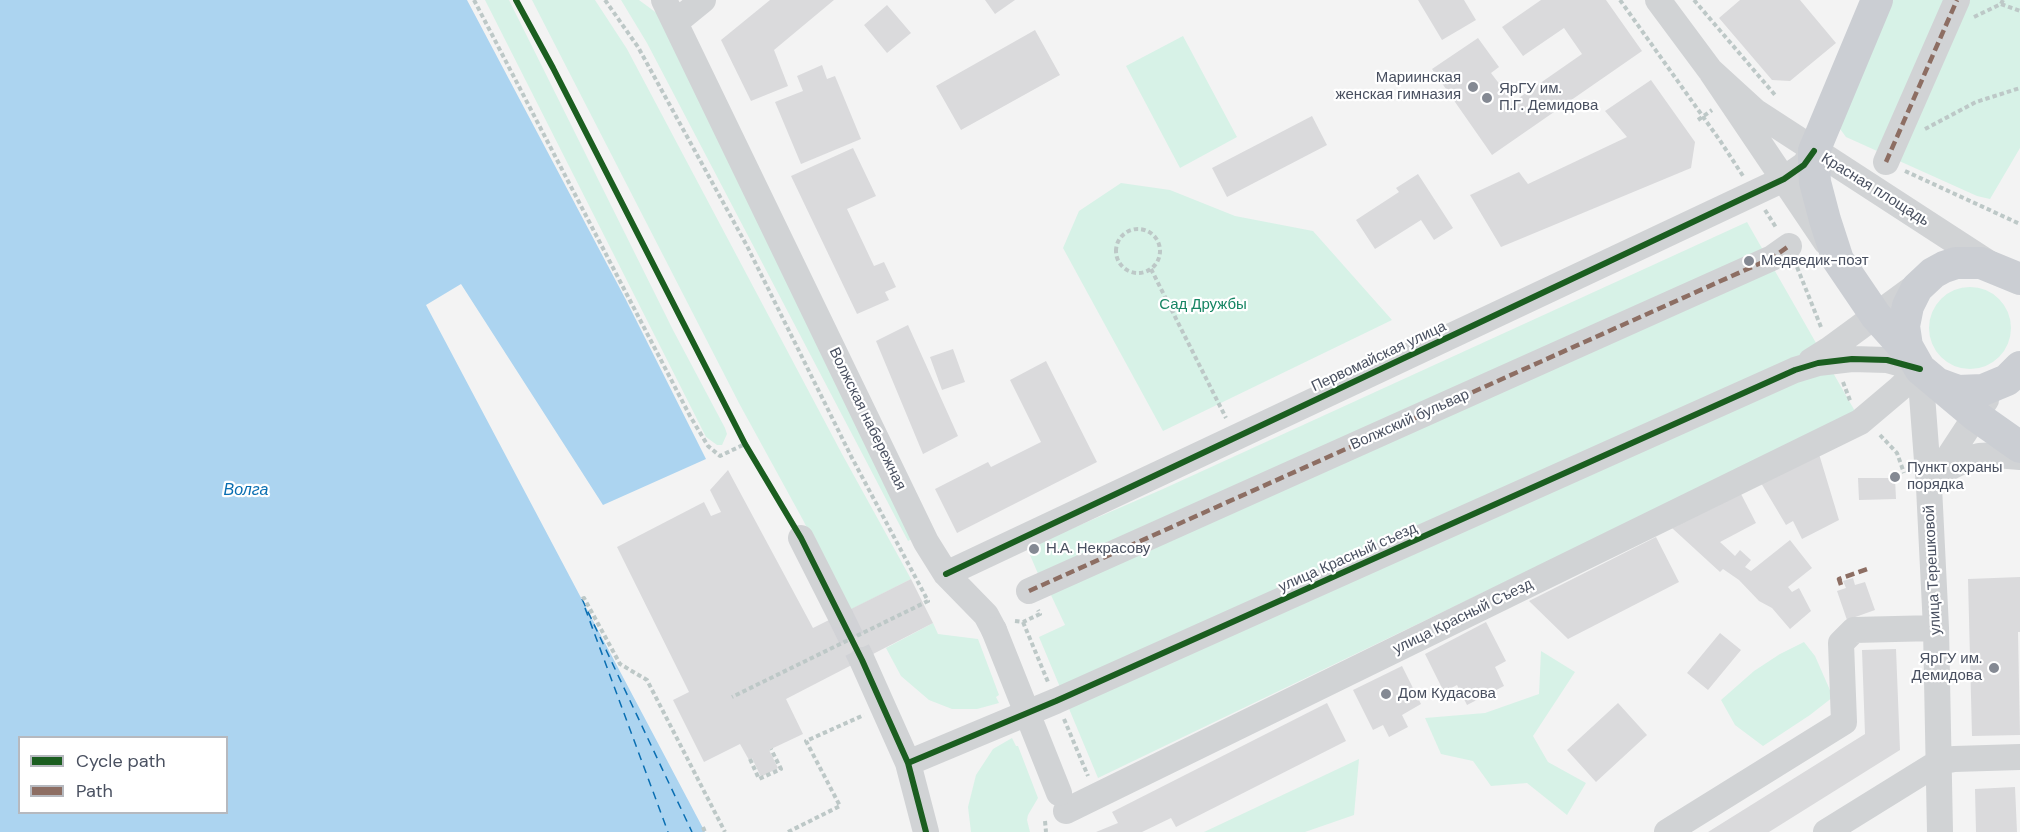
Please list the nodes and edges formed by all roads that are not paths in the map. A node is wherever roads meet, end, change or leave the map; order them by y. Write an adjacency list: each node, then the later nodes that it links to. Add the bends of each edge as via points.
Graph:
1 (703, 0): 5 (street)
2 (1658, 0): 6 (street)
3 (1877, 0): 7 (main road, Первомайская улица)
4 (1957, 0): 8 (street)
5 (670, 11): 27 (street, Волжская набережная, via 926,542)
6 (1710, 70): 7 (street, via 1756,112); 9 (street)
7 (1814, 150): 9 (street, Первомайская улица, via 1804,165); 11 (main road, Красная площадь, via 1815,182); 12 (street, Красная площадь)
8 (1890, 154)
9 (1784, 179): 11 (street); 27 (street, Первомайская улица)
10 (1789, 246): 28 (street, Волжский бульвар, via 1772,258)
11 (1838, 260): 14 (main road, Красная площадь)
12 (2011, 277): 13 (main road, Красная площадь, via 1981,263 1956,263)
13 (1924, 280): 14 (street, Красная площадь); 17 (main road, via 1905,316 1905,336)
14 (1876, 316): 15 (street, Красная площадь); 17 (main road, Красная площадь)
15 (1832, 355): 17 (street, Красная площадь, via 1887,360); 18 (street, Красная площадь)
16 (2020, 367): 19 (main road, Красная площадь)
17 (1922, 369): 19 (main road, Красная площадь, via 1947,388 1964,391); 20 (main road, Красная площадь); 21 (street); 22 (street)
18 (1795, 370): 34 (street, улица Красный съезд, via 1056,701)
19 (1994, 387): 20 (street, Красная площадь)
20 (1976, 416): 23 (main road, Красная площадь); 25 (street, Красная площадь)
21 (1865, 418): 22 (street, via 1896,412 1920,429); 35 (street, улица Красный Съезд)
22 (1925, 441): 25 (street)
23 (2020, 447)
24 (2020, 457): 25 (street, via 1979,456 1965,460)
25 (1934, 480): 30 (street, улица Терешковой)
26 (801, 538): 29 (street)
27 (946, 574): 35 (street, Волжская набережная, bridge, via 986,615 994,630)
28 (1029, 591)
29 (840, 615)
30 (1936, 628): 33 (street, улица Терешковой); 36 (street, via 1854,630 1841,643 1844,722)
31 (862, 660): 34 (street)
32 (2020, 757): 33 (street)
33 (1939, 762): 38 (street); 39 (street, улица Терешковой)
34 (908, 763): 37 (street)
35 (1066, 812)
36 (1676, 830)
37 (926, 832)
38 (1826, 832)
39 (1940, 832)

